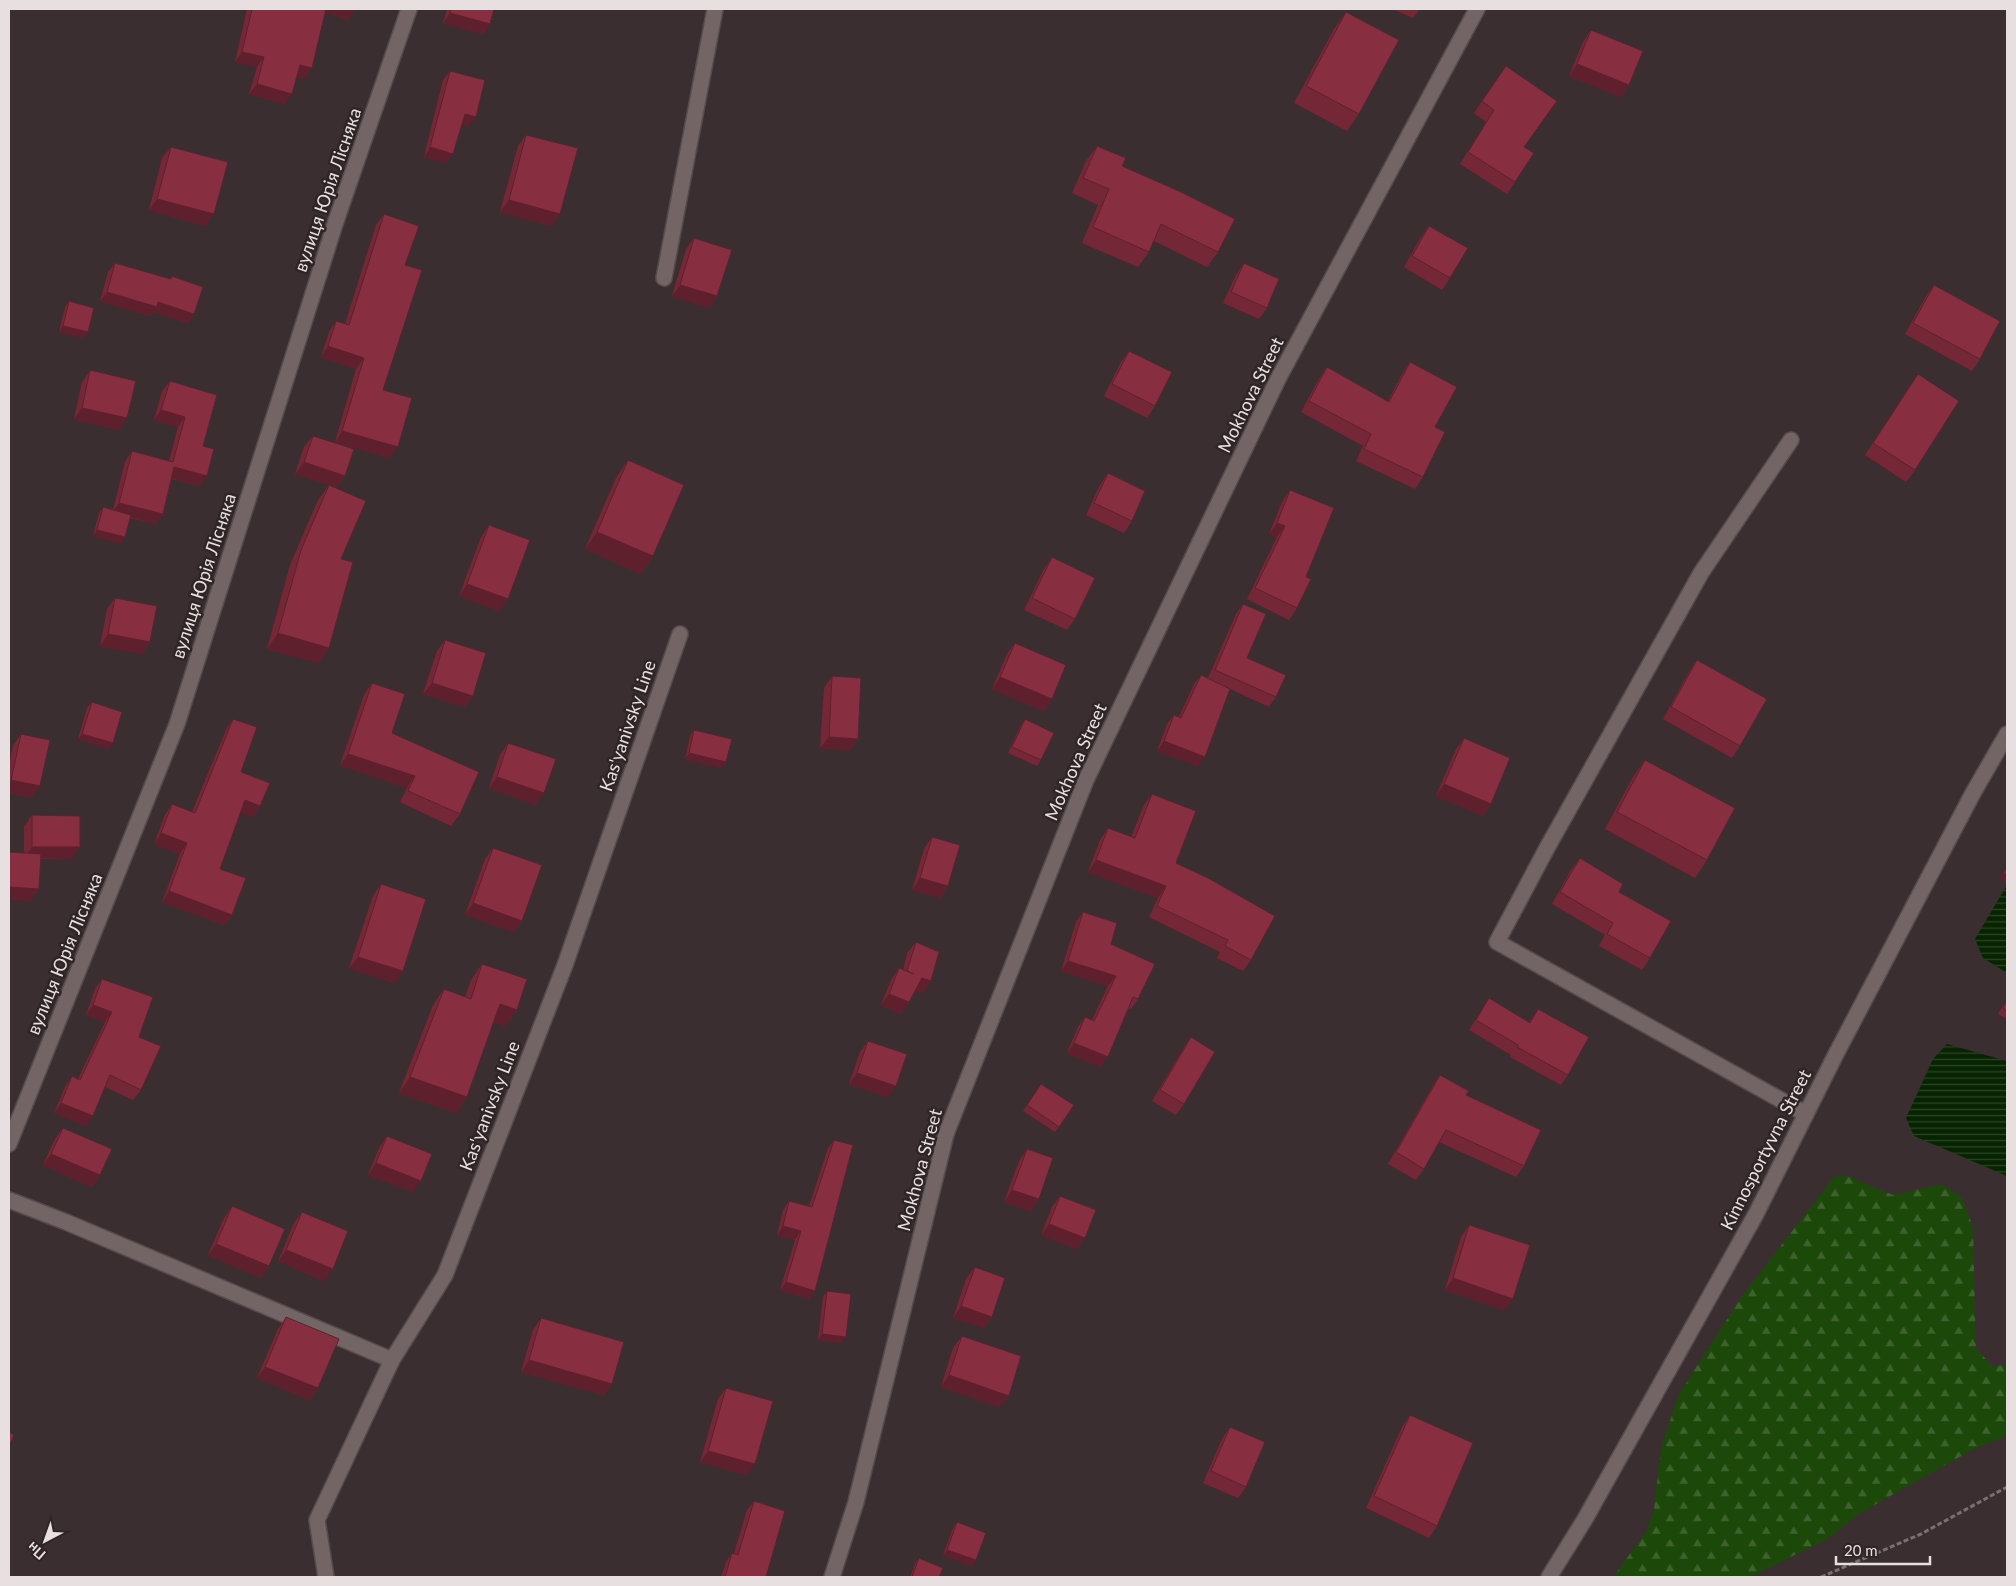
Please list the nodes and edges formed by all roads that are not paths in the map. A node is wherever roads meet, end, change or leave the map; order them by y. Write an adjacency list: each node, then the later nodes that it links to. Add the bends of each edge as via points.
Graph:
1 (409, 9): 9 (street, вулиця Юрія Лісняка, via 335,224 177,724)
2 (715, 9): 4 (street)
3 (1476, 9): 13 (street, Mokhova Street, via 1278,379 1086,780 946,1134 856,1502)
4 (664, 278)
5 (1791, 440): 8 (street, via 1701,574 1498,942)
6 (680, 634): 11 (street, Kas'yanivsky Line, via 565,965 445,1275)
7 (2007, 734): 8 (street, Kinnosportyvna Street)
8 (1806, 1114): 14 (street, Kinnosportyvna Street, via 1756,1214 1586,1519)
9 (9, 1144)
10 (9, 1200): 11 (street)
11 (392, 1360): 12 (street, Kas'yanivsky Line, via 317,1520)
12 (326, 1577)
13 (832, 1577)
14 (1549, 1577)

